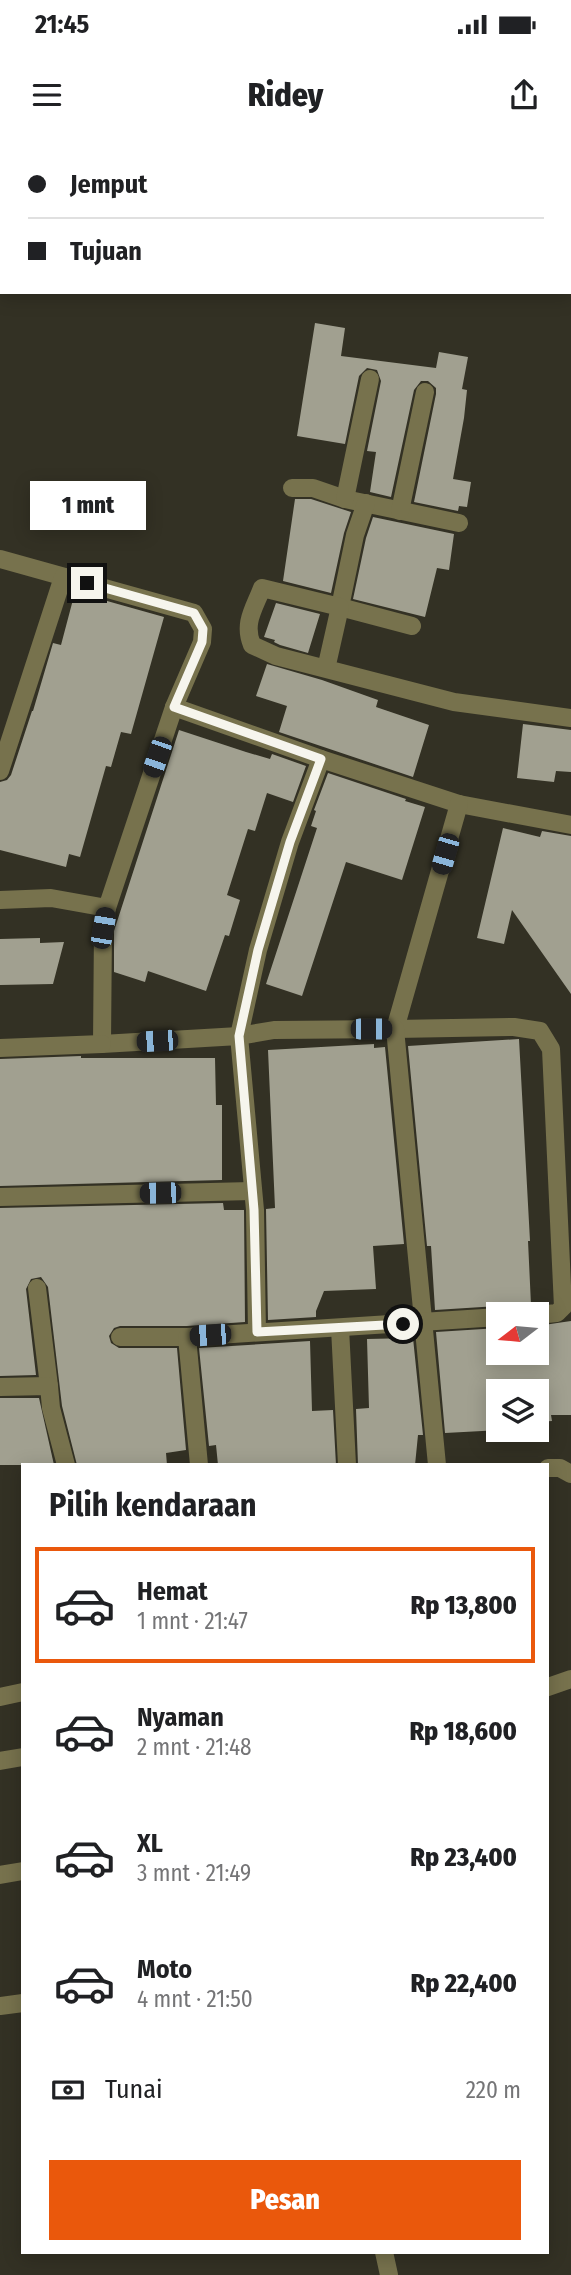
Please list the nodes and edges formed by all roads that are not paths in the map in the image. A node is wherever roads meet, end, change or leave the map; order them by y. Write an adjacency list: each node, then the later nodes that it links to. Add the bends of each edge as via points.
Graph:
1 (370, 379): 4 (street)
2 (425, 392): 6 (street)
3 (292, 488): 4 (street, via 313,488)
4 (345, 499): 5 (street)
5 (366, 503): 6 (street); 10 (street)
6 (400, 511): 7 (street)
7 (459, 523)
8 (0, 559): 9 (street)
9 (63, 577): 13 (street, via 194,613 203,629 202,642); 16 (street)
10 (340, 607): 11 (street); 12 (street); 12 (street, via 262,588 249,619 247,634 252,645)
11 (412, 626)
12 (326, 669): 14 (street, via 454,702)
13 (174, 707): 15 (street); 20 (street)
14 (571, 718)
15 (321, 759): 17 (street); 22 (street, via 258,950)
16 (0, 771)
17 (459, 804): 18 (street); 21 (street)
18 (571, 825)
19 (0, 900): 20 (street, via 51,898)
20 (107, 908): 23 (street)
21 (396, 1029): 22 (street, via 274,1030); 28 (street, via 514,1027 540,1031 551,1049 562,1307); 30 (street)
22 (239, 1036): 23 (street); 25 (street)
23 (102, 1044): 24 (street)
24 (0, 1048)
25 (252, 1191): 26 (street); 32 (street)
26 (0, 1197)
27 (37, 1288): 35 (street)
28 (550, 1314)
29 (486, 1318): 30 (street)
30 (425, 1322): 31 (street); 40 (street)
31 (340, 1328): 32 (street); 39 (street)
32 (257, 1332): 34 (street)
33 (120, 1337): 34 (street)
34 (187, 1337): 38 (street)
35 (49, 1386): 36 (street); 37 (street)
36 (0, 1387)
37 (65, 1463)
38 (199, 1463)
39 (346, 1463)
40 (437, 1463)
41 (549, 1468): 42 (street)
42 (571, 1474)
43 (571, 1679): 44 (street)
44 (549, 1687)
45 (21, 1692): 46 (street)
46 (0, 1697)
47 (21, 1757): 48 (street)
48 (0, 1761)
49 (21, 1871): 50 (street)
50 (0, 1875)
51 (21, 2003): 52 (street)
52 (0, 2006)
53 (384, 2254): 54 (street)
54 (389, 2275)

